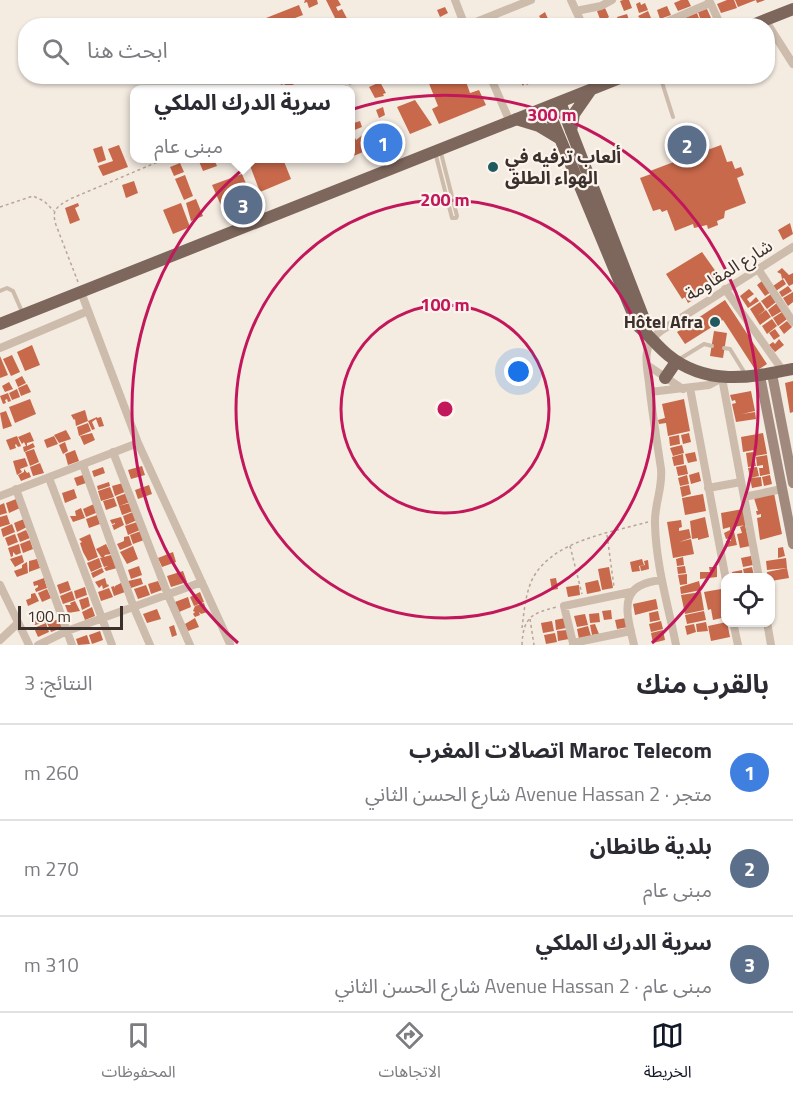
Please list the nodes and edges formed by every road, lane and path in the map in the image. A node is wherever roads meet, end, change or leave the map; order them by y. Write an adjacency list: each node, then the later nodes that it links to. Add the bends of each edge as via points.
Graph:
1 (455, 0): 8 (street)
2 (531, 0): 9 (street)
3 (571, 0): 7 (street)
4 (612, 0): 7 (street)
5 (709, 2): 11 (street); 12 (street)
6 (793, 9): 13 (main road)
7 (576, 11): 10 (street)
8 (463, 18)
9 (486, 18)
10 (579, 18)
11 (674, 18)
12 (716, 18)
13 (770, 18)
14 (775, 36): 15 (street)
15 (793, 64)
16 (493, 84): 23 (street)
17 (602, 84): 19 (main road)
18 (663, 84): 22 (lane)
19 (590, 91): 20 (main road); 24 (main road)
20 (560, 102): 21 (main road); 24 (main road)
21 (547, 107): 23 (main road); 24 (main road)
22 (673, 117)
23 (513, 121): 24 (main road); 25 (main road)
24 (565, 135): 41 (main road, via 636,322)
25 (438, 151): 27 (lane); 28 (lane); 36 (main road)
26 (158, 163): 30 (path, via 70,200)
27 (453, 197): 28 (lane); 28 (lane, via 456,218 452,218)
28 (447, 198)
29 (0, 207): 30 (path, via 33,196)
30 (54, 212): 36 (path)
31 (790, 249): 32 (street); 33 (street, شارع المقاومة)
32 (793, 258)
33 (758, 269): 34 (street, شارع المقاومة); 39 (street)
34 (725, 290): 41 (street, شارع المقاومة); 47 (street)
35 (0, 291): 38 (lane, via 13,291)
36 (81, 291): 37 (street); 38 (main road)
37 (88, 311): 43 (street); 52 (street)
38 (23, 314): 40 (main road)
39 (793, 322)
40 (0, 324)
41 (649, 335): 45 (main road); 46 (street)
42 (712, 346): 45 (lane, via 704,344)
43 (0, 348)
44 (724, 348): 47 (lane)
45 (676, 362): 48 (main road); 49 (main road)
46 (647, 365): 48 (street); 51 (street)
47 (771, 374): 49 (main road); 53 (street); 61 (street)
48 (665, 378): 50 (street)
49 (722, 378): 50 (street, via 710,386); 57 (street)
50 (686, 388): 51 (street); 59 (street)
51 (650, 392): 64 (street, via 661,471)
52 (138, 443): 54 (street); 71 (street)
53 (790, 449): 58 (street)
54 (113, 452): 55 (street); 74 (street)
55 (83, 465): 56 (street); 78 (street)
56 (49, 478): 60 (street); 80 (street)
57 (741, 482): 59 (street); 63 (street)
58 (793, 483)
59 (708, 488): 68 (street)
60 (16, 489): 62 (street); 85 (street)
61 (782, 489): 63 (street); 66 (street)
62 (0, 496)
63 (744, 497): 69 (street)
64 (655, 520): 65 (path); 70 (street)
65 (607, 534): 67 (path); 75 (path)
66 (793, 544)
67 (569, 545): 76 (path); 84 (path, via 537,570 526,596)
68 (725, 573)
69 (758, 573)
70 (662, 580): 73 (street, via 648,581); 99 (street)
71 (202, 582): 74 (street); 95 (street)
72 (0, 585): 81 (street)
73 (631, 592): 75 (street); 86 (street, via 627,599)
74 (168, 595): 78 (street); 94 (street)
75 (615, 596): 76 (street)
76 (583, 601): 77 (street)
77 (564, 606): 79 (path); 88 (street)
78 (134, 608): 80 (street); 93 (street)
79 (530, 618): 84 (path); 97 (path)
80 (101, 619): 85 (street); 92 (street)
81 (18, 623): 87 (street); 89 (street)
82 (735, 627): 100 (street)
83 (768, 627): 101 (street)
84 (522, 628): 96 (path)
85 (67, 631): 90 (street); 91 (street)
86 (631, 631): 88 (street); 98 (street)
87 (0, 640)
88 (573, 644)
89 (29, 645)
90 (38, 645)
91 (72, 645)
92 (112, 645)
93 (150, 645)
94 (190, 645)
95 (228, 645)
96 (522, 645)
97 (534, 645)
98 (634, 645)
99 (676, 645)
100 (738, 645)
101 (771, 645)

